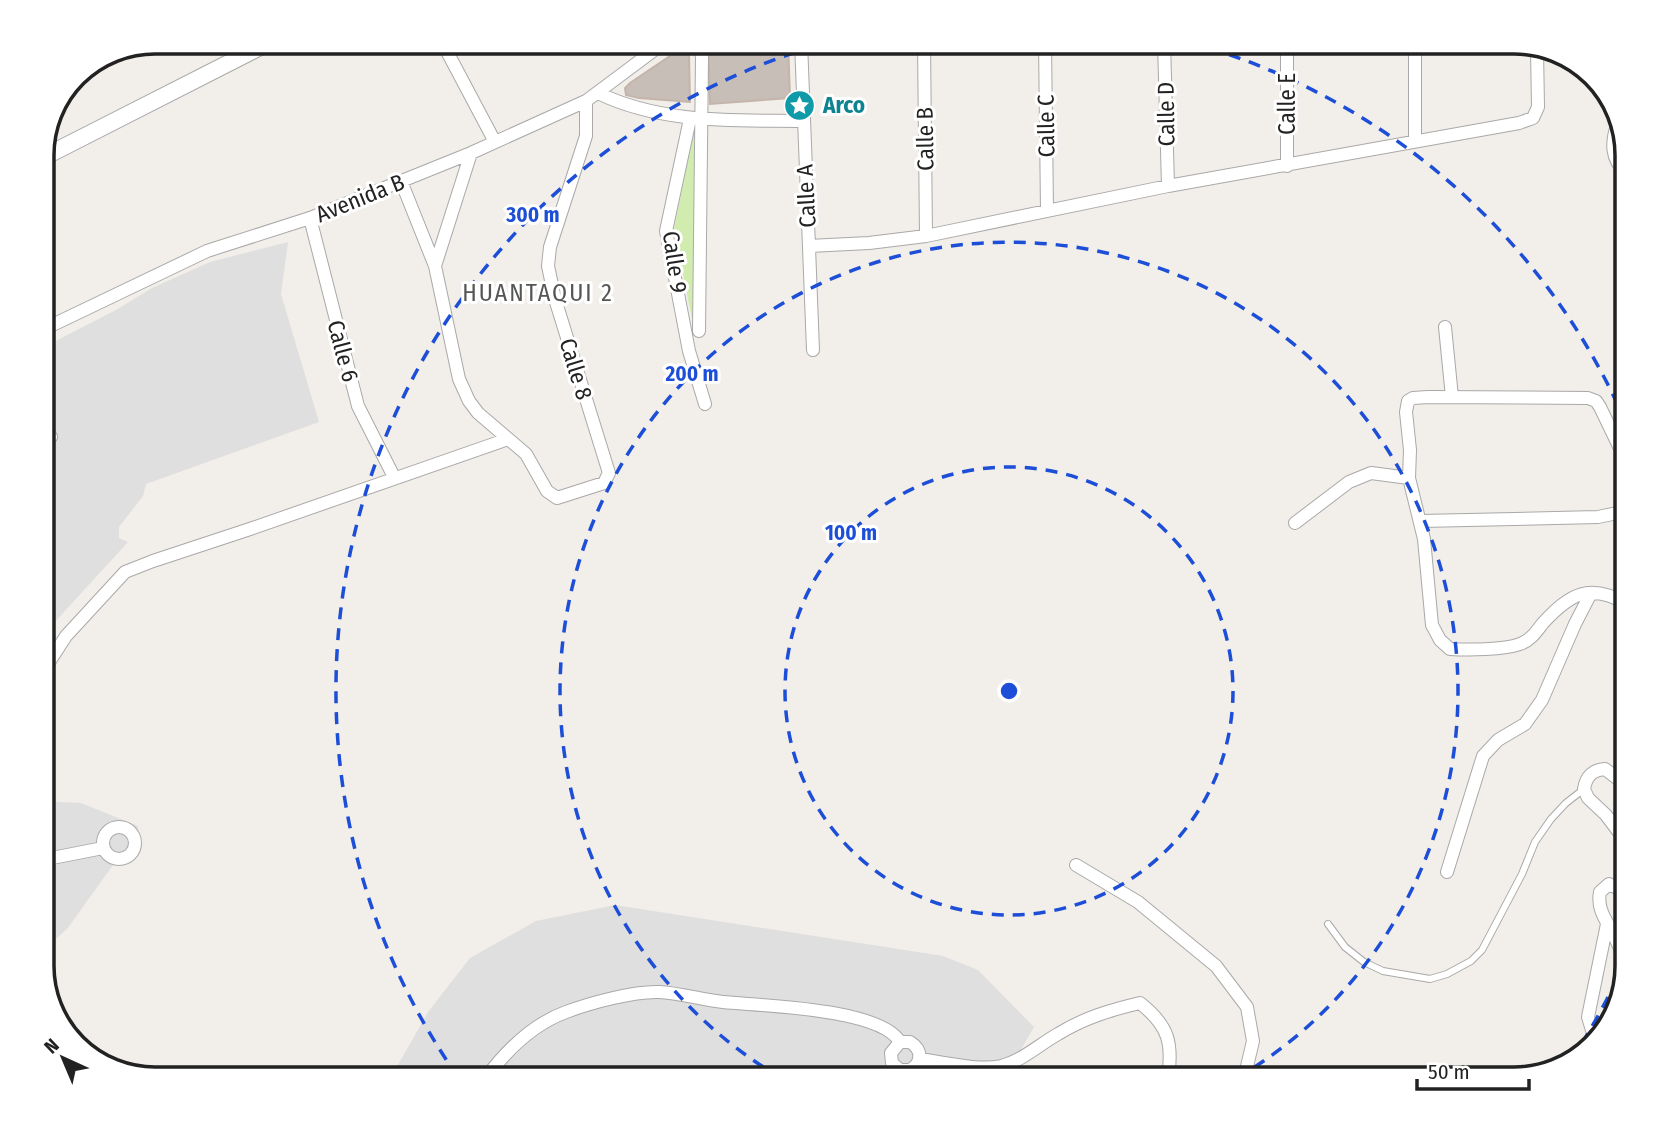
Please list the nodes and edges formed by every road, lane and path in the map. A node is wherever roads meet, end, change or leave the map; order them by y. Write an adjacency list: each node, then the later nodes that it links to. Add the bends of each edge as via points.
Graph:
1 (246, 54): 19 (street)
2 (448, 54): 18 (street)
3 (649, 54): 12 (street, Avenida B)
4 (701, 54): 14 (street)
5 (801, 54): 15 (street, Calle A)
6 (924, 54): 27 (street, Calle B)
7 (1045, 54): 25 (street, Calle C)
8 (1164, 54): 24 (street, Calle D)
9 (1287, 54): 22 (street, Calle E)
10 (1415, 54): 17 (street)
11 (1537, 57): 17 (street, via 1538,107 1533,118)
12 (598, 93): 13 (street, Avenida B); 14 (street, via 625,106)
13 (586, 101): 18 (street, Avenida B); 36 (street, Calle 8, via 586,136 548,266 609,473 604,483 557,498 547,491 526,454)
14 (696, 119): 15 (street); 32 (street); 35 (street, Calle 9, via 666,231 689,351)
15 (803, 121): 28 (street, Calle A)
16 (1613, 138): 21 (street)
17 (1415, 141): 22 (street)
18 (495, 142): 20 (street, Avenida B)
19 (54, 152)
20 (471, 153): 23 (street, Avenida B); 29 (street)
21 (1615, 159)
22 (1287, 166): 24 (street)
23 (401, 181): 26 (street, Avenida B); 29 (street)
24 (1168, 186): 25 (street)
25 (1047, 211): 27 (street)
26 (310, 218): 30 (street, Avenida B, via 207,251); 38 (street, Calle 6, via 358,406)
27 (926, 236): 28 (street)
28 (809, 246): 33 (street, Calle A)
29 (435, 266): 36 (street, via 459,379 478,414)
30 (54, 324)
31 (1445, 327): 34 (street)
32 (699, 331)
33 (814, 350)
34 (1452, 397): 37 (street, via 1588,398 1596,401); 39 (street, via 1408,401)
35 (705, 404)
36 (508, 439): 38 (street)
37 (1615, 439)
38 (394, 477): 45 (street, via 125,572)
39 (1409, 478): 41 (street); 42 (street, via 1371,472 1349,482)
40 (1615, 513): 41 (street)
41 (1421, 521): 43 (street, via 1432,625 1450,649 1518,645 1533,637 1563,602)
42 (1295, 523)
43 (1591, 593): 44 (street); 52 (street, via 1542,701 1525,724 1498,740 1483,756)
44 (1615, 598)
45 (54, 654)
46 (1615, 777): 47 (street, via 1605,769 1597,770)
47 (1584, 789): 48 (street); 54 (lane, via 1551,819 1535,842 1482,950 1447,974 1430,979 1383,971 1345,947)
48 (1615, 827)
49 (103, 848): 50 (street)
50 (54, 858)
51 (1076, 865): 66 (street, via 1138,902 1216,966 1247,1007 1253,1041)
52 (1447, 872)
53 (1615, 886): 55 (street, via 1600,892 1598,902)
54 (1328, 924)
55 (1607, 925): 56 (street); 57 (street, via 1588,1017)
56 (1615, 937)
57 (1592, 1029)
58 (900, 1042): 59 (street, via 915,1045); 60 (street, via 896,1034 882,1027 833,1014 658,992 599,1001 563,1013 519,1040); 61 (street, via 890,1059)
59 (919, 1059): 62 (street); 63 (street)
60 (495, 1067)
61 (897, 1067)
62 (912, 1067)
63 (974, 1067)
64 (990, 1067): 65 (street, via 1018,1059 1105,1011 1140,1003 1157,1016 1166,1031)
65 (1170, 1067)
66 (1247, 1067)

